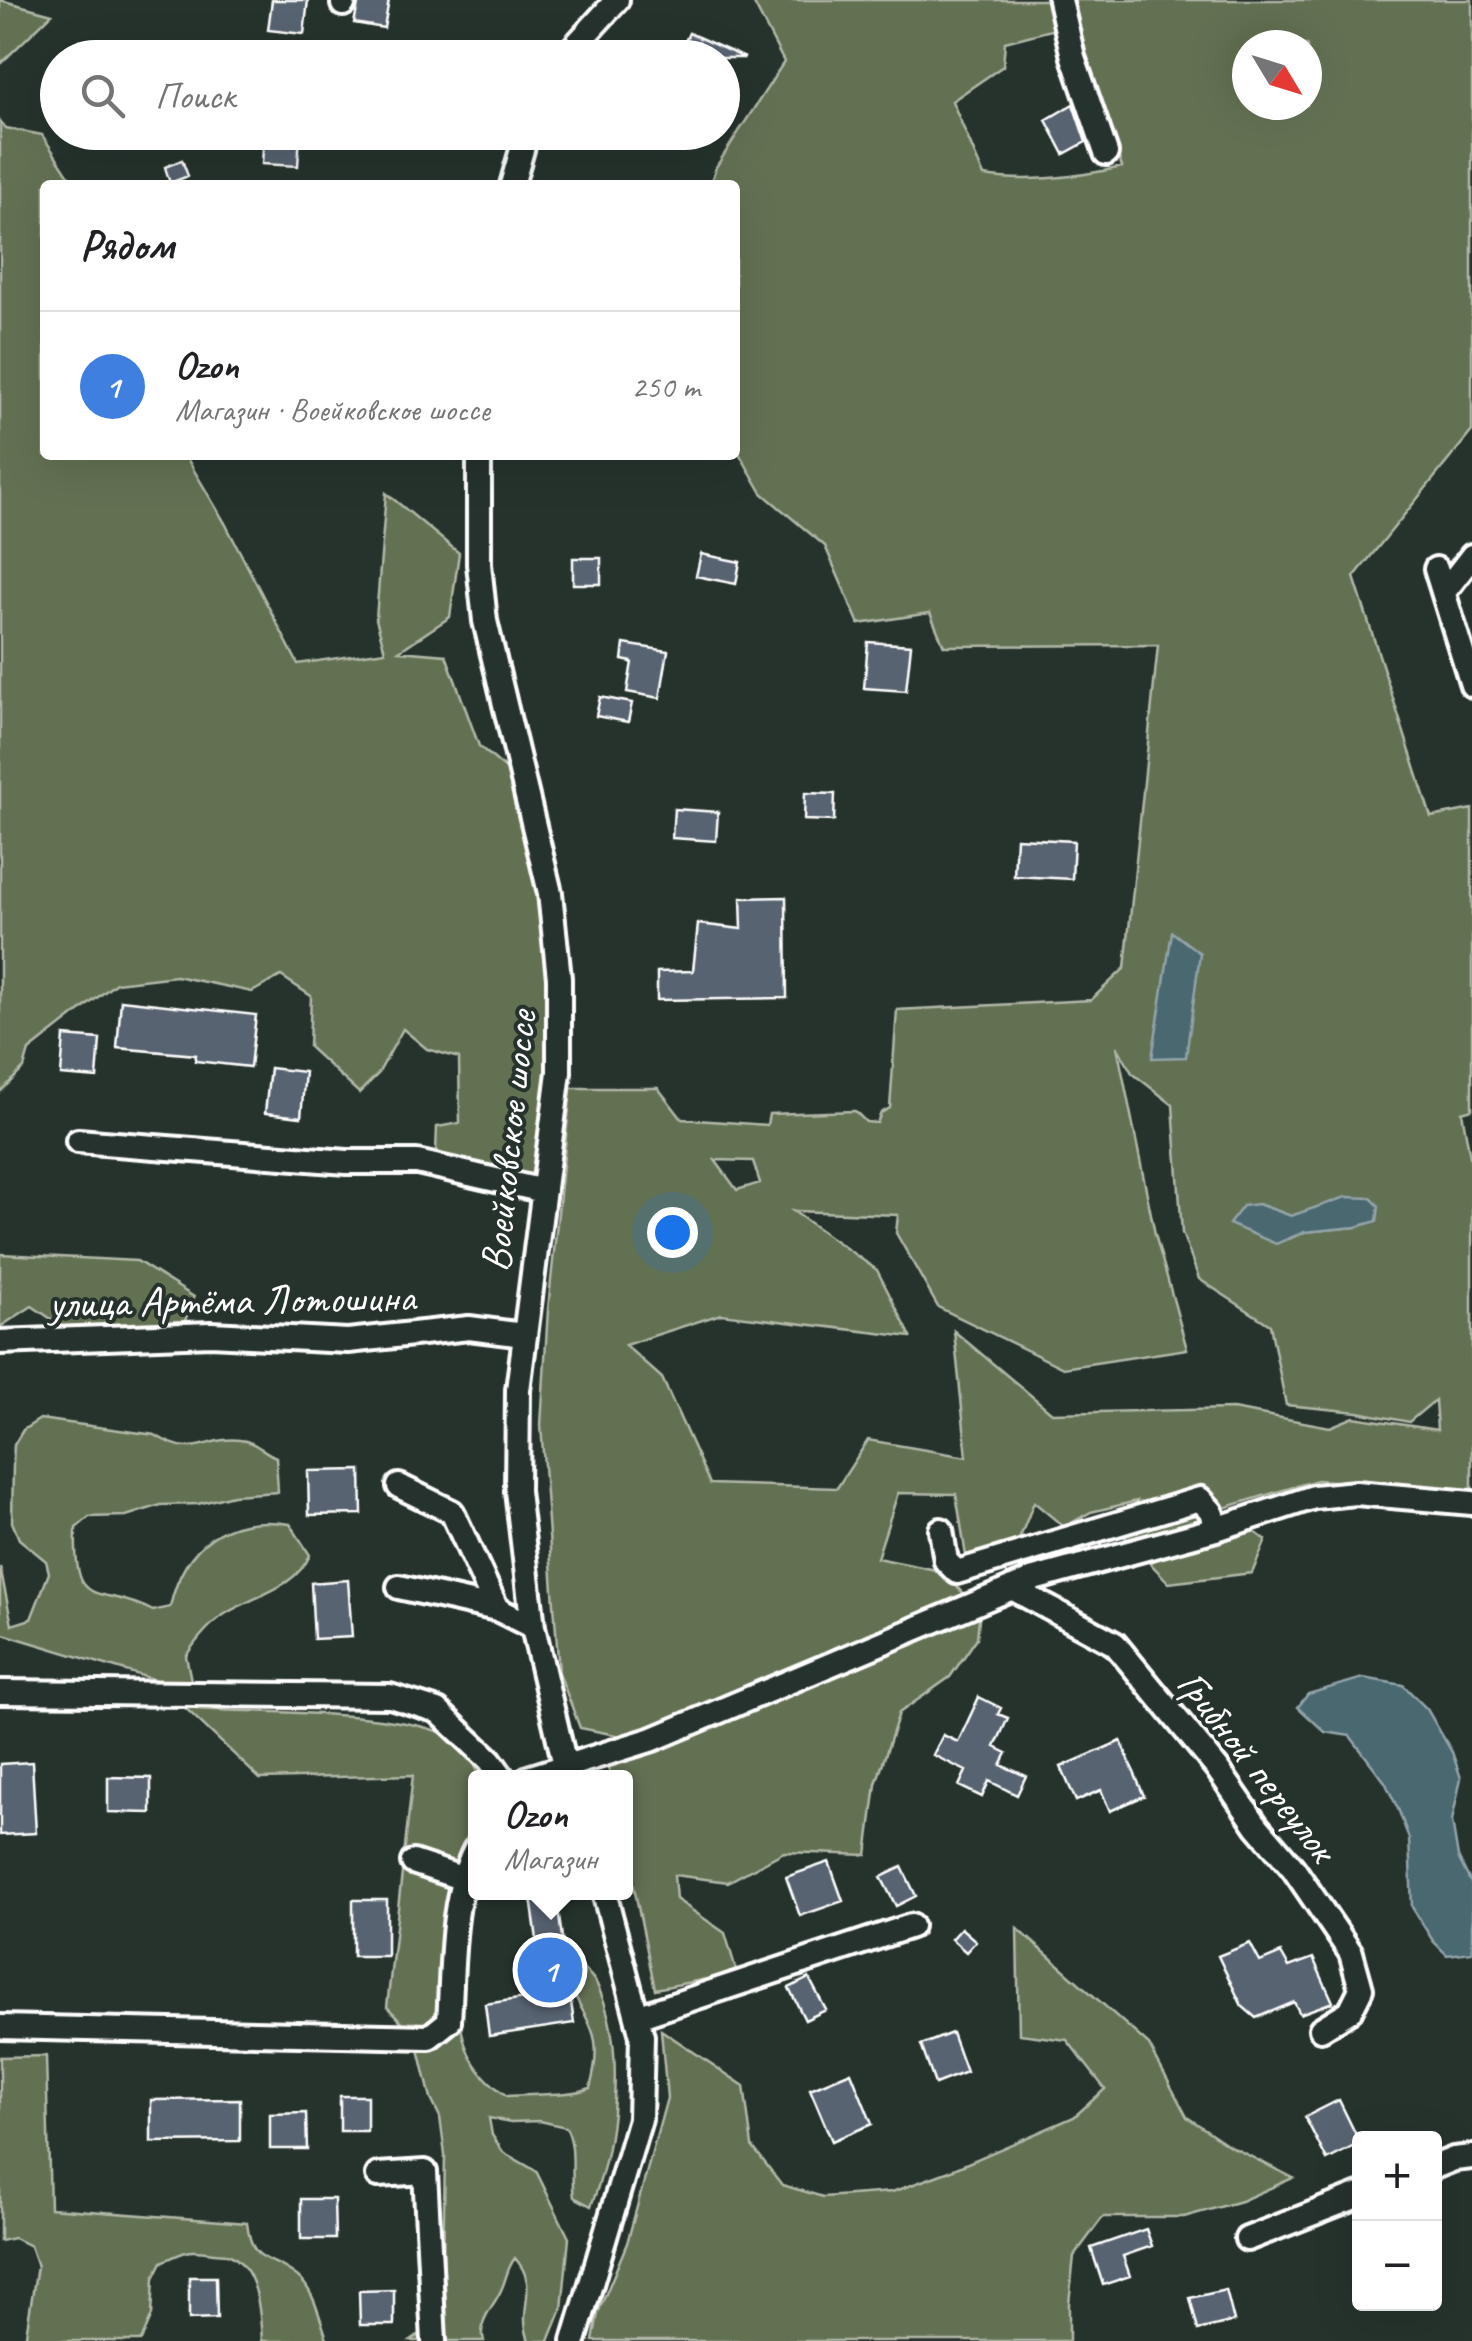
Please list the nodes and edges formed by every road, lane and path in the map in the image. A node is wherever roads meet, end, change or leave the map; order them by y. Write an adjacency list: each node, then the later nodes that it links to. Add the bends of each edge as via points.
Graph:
1 (639, 0): 3 (street)
2 (1060, 0): 6 (street)
3 (609, 8): 4 (street)
4 (580, 40)
5 (522, 150): 7 (street)
6 (1106, 153)
7 (513, 180)
8 (479, 460): 14 (street, Воейковское шоссе, via 484,621 550,892 560,978 559,1072)
9 (1472, 556): 11 (street)
10 (1436, 570): 11 (street)
11 (1444, 592): 12 (street)
12 (1472, 685)
13 (78, 1140): 14 (street, via 416,1162)
14 (544, 1191): 15 (street, Воейковское шоссе)
15 (524, 1335): 16 (street, улица Артёма Лотошина, via 469,1328 348,1341 211,1334); 24 (street, Воейковское шоссе, via 517,1491)
16 (0, 1342)
17 (399, 1486): 23 (street, via 452,1512)
18 (1472, 1503): 20 (street, via 1356,1493 1314,1497)
19 (942, 1530): 20 (street, via 946,1561 957,1572 1200,1500)
20 (1216, 1530): 22 (street)
21 (399, 1587): 23 (street)
22 (1012, 1588): 28 (street); 36 (street, Грибной переулок, via 1115,1644 1293,1868 1350,1952 1360,1989 1350,2011)
23 (497, 1609): 24 (street)
24 (533, 1627): 27 (street, Воейковское шоссе)
25 (0, 1692): 26 (street, via 390,1696 438,1711)
26 (497, 1770)
27 (566, 1770)
28 (569, 1770)
29 (413, 1862): 31 (street)
30 (468, 1868): 31 (street)
31 (464, 1879): 35 (street, via 449,2020 429,2037)
32 (606, 1900): 34 (street)
33 (911, 1926): 34 (street)
34 (637, 2017): 43 (street, via 640,2119)
35 (0, 2028)
36 (1321, 2029)
37 (1472, 2157): 38 (street)
38 (1442, 2163)
39 (378, 2175): 42 (street, via 425,2172)
40 (1352, 2198): 41 (street)
41 (1248, 2239)
42 (434, 2341)
43 (574, 2341)

